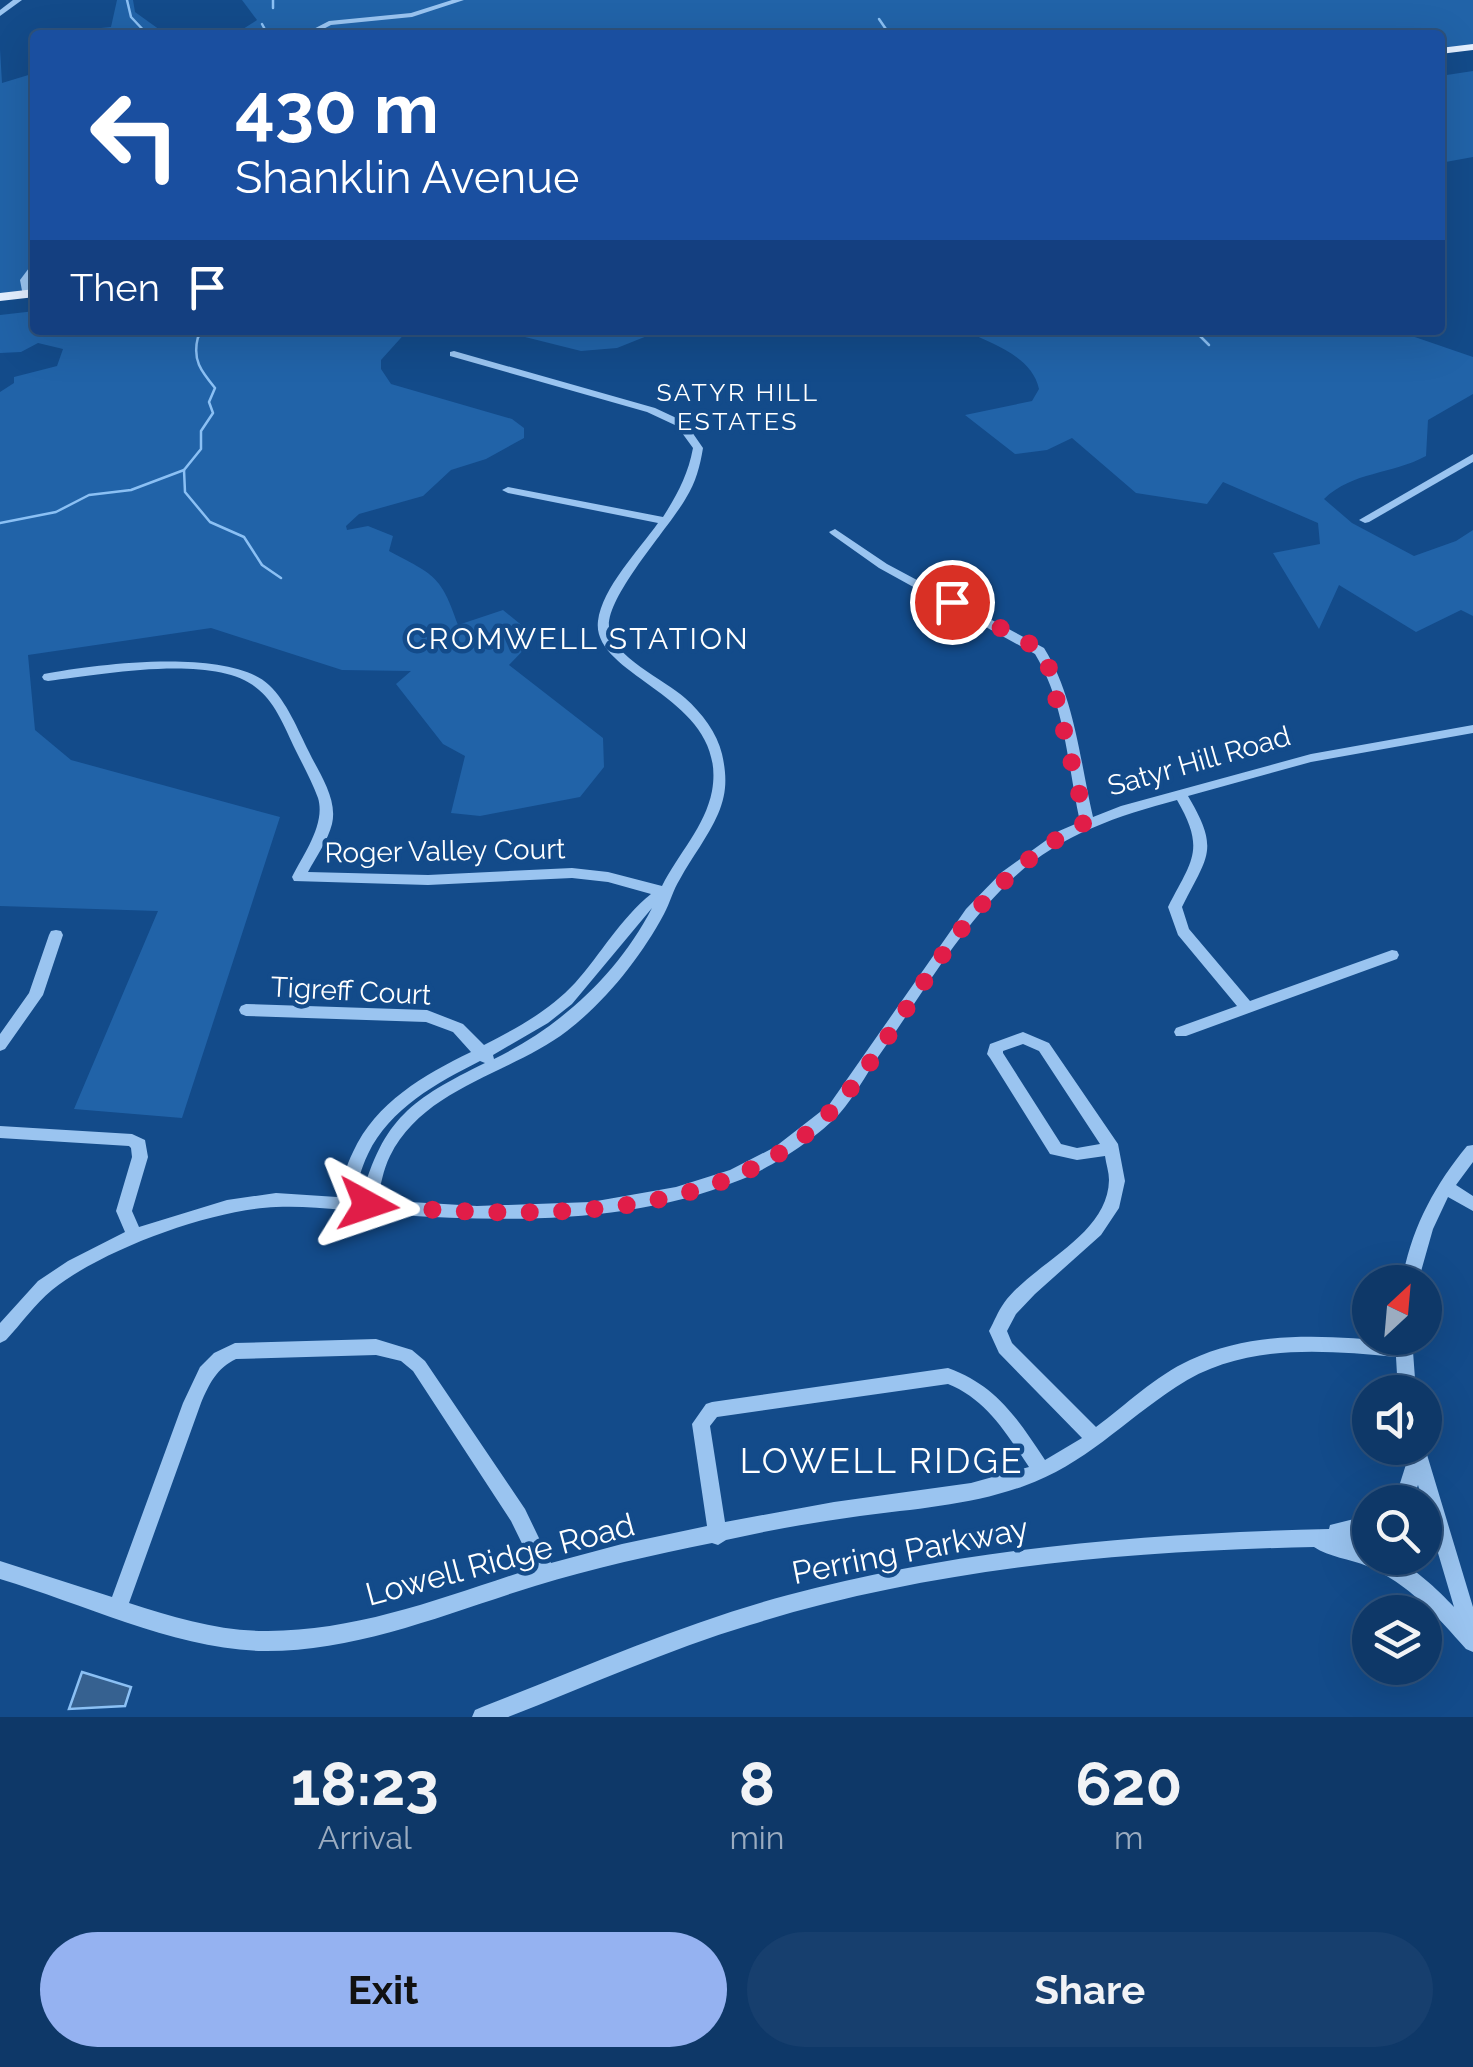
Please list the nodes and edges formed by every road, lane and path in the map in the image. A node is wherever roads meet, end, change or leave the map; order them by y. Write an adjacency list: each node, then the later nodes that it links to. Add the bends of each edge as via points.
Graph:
1 (18, 0): 3 (street)
2 (460, 0): 4 (street)
3 (0, 14)
4 (316, 30)
5 (1473, 47): 6 (main road)
6 (1445, 50)
7 (30, 294): 8 (main road)
8 (0, 297)
9 (454, 354): 13 (street, via 681,424 698,460)
10 (1473, 456): 12 (street)
11 (508, 490): 13 (street)
12 (1365, 520)
13 (666, 521): 19 (street, via 602,623 621,656 680,697 708,727 714,744 720,773 716,804)
14 (836, 532): 18 (street, via 884,566 1040,651)
15 (48, 677): 19 (street, Roger Valley Court, via 203,666 232,670 262,685 326,802 325,824 299,878 560,873)
16 (1473, 729): 17 (street, Satyr Hill Road, via 1325,754)
17 (1180, 794): 18 (street, Satyr Hill Road); 22 (street, via 1204,846 1175,907 1177,918)
18 (1086, 822): 33 (street, Satyr Hill Road, via 1021,864 981,902 848,1092 800,1139 760,1164 676,1194 591,1209 478,1213)
19 (664, 892): 26 (street, via 656,915 595,995 549,1036)
20 (56, 934): 25 (street, via 36,994)
21 (1392, 955): 22 (street)
22 (1247, 1006): 24 (street)
23 (246, 1010): 26 (street, Tigreff Court, via 427,1016 458,1028)
24 (1180, 1032)
25 (0, 1045)
26 (488, 1060): 31 (street, via 432,1080 393,1108 364,1146); 33 (street, via 403,1124 384,1151)
27 (0, 1132): 34 (street, via 139,1145 124,1211)
28 (1112, 1149): 28 (street, via 1056,1149 995,1048 1023,1038 1044,1047); 38 (street, via 1118,1172 1103,1218 1005,1316 998,1331 1005,1348)
29 (1473, 1151): 30 (street)
30 (1445, 1186): 32 (street); 35 (street)
31 (344, 1203): 33 (street, Satyr Hill Road); 34 (street, Satyr Hill Road, via 253,1202)
32 (1473, 1204)
33 (368, 1205)
34 (135, 1235): 36 (street, Satyr Hill Road, via 44,1286)
35 (1414, 1265)
36 (0, 1336)
37 (1352, 1343): 38 (street, Lowell Ridge Road, via 1246,1349 1184,1372)
38 (1094, 1440): 39 (street, Lowell Ridge Road)
39 (1041, 1469): 41 (street, Lowell Ridge Road, via 960,1493 806,1515); 41 (street, via 982,1392 948,1376 712,1410 702,1430)
40 (1352, 1528): 42 (street)
41 (718, 1536): 46 (street, Lowell Ridge Road)
42 (1302, 1538): 43 (street, Perring Parkway); 48 (street, via 1402,1571); 49 (street, Perring Parkway, via 1082,1549 907,1575 784,1605)
43 (1352, 1538)
44 (1442, 1558): 48 (street)
45 (0, 1570): 47 (street, Lowell Ridge Road)
46 (545, 1571): 47 (street, Lowell Ridge Road, via 306,1640 236,1639); 47 (street, via 498,1483 406,1355 376,1347 235,1351 213,1365 192,1403)
47 (118, 1606)
48 (1473, 1641)
49 (482, 1717)

